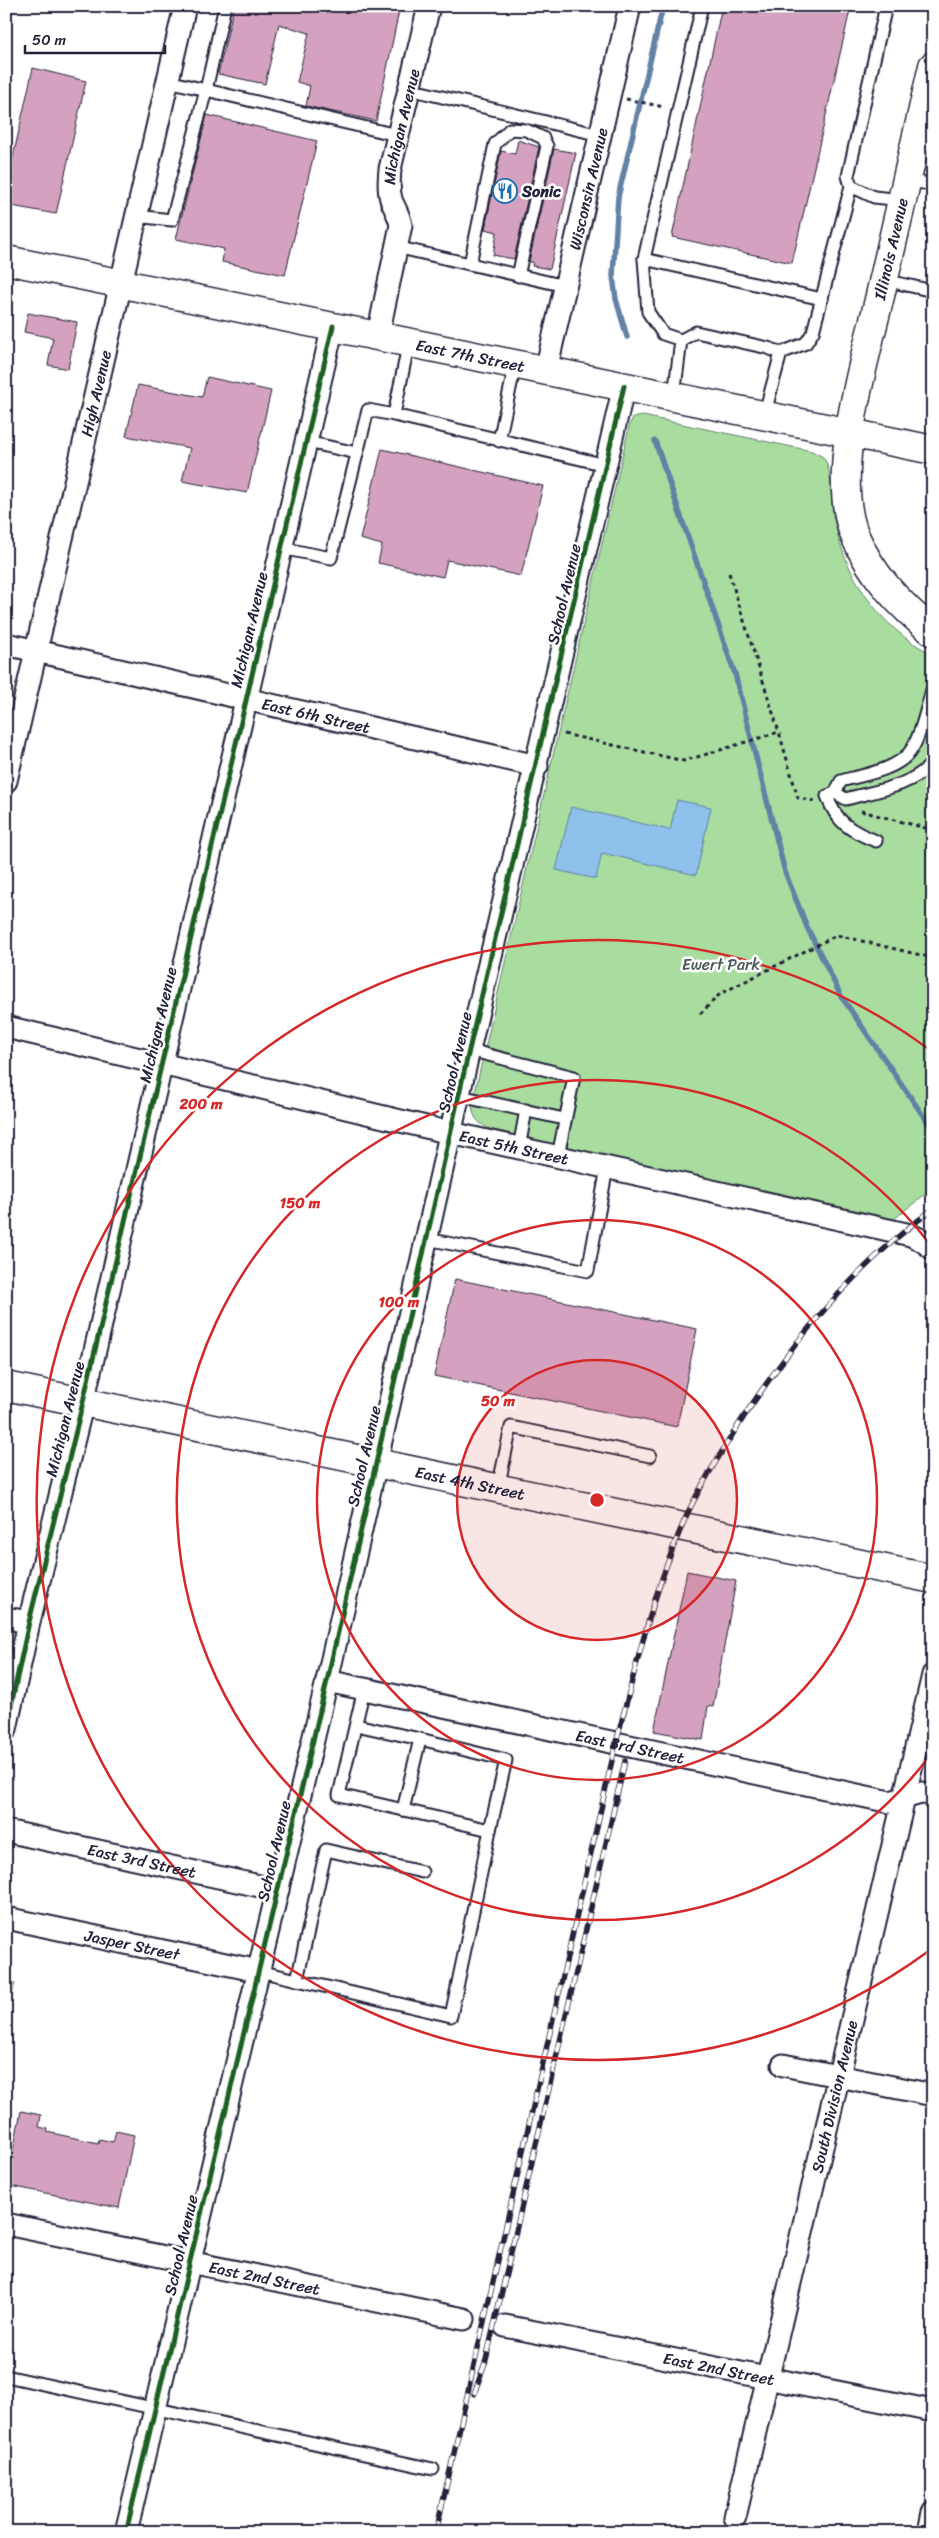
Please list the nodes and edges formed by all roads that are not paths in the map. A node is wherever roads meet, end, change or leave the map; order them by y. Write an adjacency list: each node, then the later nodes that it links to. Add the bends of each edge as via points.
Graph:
1 (185, 6): 8 (street, High Avenue)
2 (226, 6): 10 (lane)
3 (429, 6): 9 (street, Michigan Avenue)
4 (630, 6): 12 (street, Wisconsin Avenue)
5 (702, 6): 17 (lane)
6 (886, 6): 13 (lane, via 848,176)
7 (933, 66): 14 (street, Illinois Avenue)
8 (168, 81): 10 (lane); 15 (street, High Avenue)
9 (409, 89): 11 (street, Michigan Avenue); 12 (lane)
10 (206, 90): 11 (lane); 15 (lane, via 172,220)
11 (398, 135): 16 (street, Michigan Avenue, via 388,184 401,225)
12 (600, 135): 23 (street, Wisconsin Avenue)
13 (851, 186): 14 (lane, via 874,197); 25 (lane)
14 (914, 189): 21 (street, Illinois Avenue)
15 (135, 216): 22 (street, High Avenue)
16 (396, 248): 19 (lane); 27 (street, Michigan Avenue)
17 (644, 259): 25 (lane); 28 (lane, via 648,312 663,334)
18 (6, 260): 22 (street, East 7th Street)
19 (470, 264): 20 (lane); 20 (lane, via 495,144 510,128 526,130 543,138 547,146)
20 (518, 276): 23 (lane)
21 (884, 280): 24 (lane); 37 (street, Illinois Avenue)
22 (119, 284): 26 (street, East 7th Street); 46 (street, High Avenue)
23 (566, 286): 32 (street, Wisconsin Avenue)
24 (933, 291)
25 (822, 299): 30 (lane, via 813,332 806,343)
26 (333, 326): 27 (street, East 7th Street); 39 (street, Michigan Avenue)
27 (378, 335): 29 (street, East 7th Street)
28 (681, 340): 30 (lane, via 696,332); 34 (lane)
29 (409, 341): 31 (street, East 7th Street); 35 (lane)
30 (781, 353): 36 (lane)
31 (515, 363): 32 (street, East 7th Street); 38 (lane)
32 (546, 370): 33 (street, East 7th Street)
33 (624, 386): 34 (street, East 7th Street); 42 (street, School Avenue)
34 (674, 396): 36 (street, East 7th Street)
35 (394, 416): 38 (lane); 41 (lane, via 368,410)
36 (764, 416): 37 (street, East 7th Street)
37 (849, 433): 40 (street, East 7th Street); 44 (street, Illinois Avenue, via 846,498 855,535 875,573 902,607)
38 (499, 441): 42 (lane)
39 (307, 442): 41 (lane); 43 (street, Michigan Avenue)
40 (933, 450)
41 (357, 453): 43 (lane, via 331,558)
42 (606, 465): 50 (street, School Avenue)
43 (281, 548): 48 (street, Michigan Avenue)
44 (933, 632)
45 (6, 644): 46 (street, East 6th Street)
46 (36, 651): 48 (street, East 6th Street); 52 (street, High Avenue)
47 (933, 686): 51 (lane, via 909,752 901,760)
48 (246, 700): 50 (street, East 6th Street); 58 (street, Michigan Avenue)
49 (933, 762): 53 (lane, via 918,777)
50 (537, 766): 57 (street, School Avenue)
51 (879, 770): 53 (lane); 54 (lane, via 841,781)
52 (6, 781)
53 (884, 788): 54 (lane, via 846,799)
54 (834, 793): 55 (lane, via 827,796 836,818)
55 (876, 841)
56 (6, 1027): 58 (street, East 5th Street)
57 (469, 1050): 59 (street, School Avenue); 61 (lane, via 574,1077)
58 (161, 1064): 62 (street, East 5th Street); 69 (street, Michigan Avenue)
59 (460, 1096): 60 (lane); 62 (street, School Avenue)
60 (526, 1110): 61 (lane); 63 (lane)
61 (564, 1119): 64 (lane)
62 (452, 1132): 63 (street, East 5th Street); 66 (street, School Avenue)
63 (519, 1148): 64 (street, East 5th Street)
64 (558, 1156): 65 (street, East 5th Street)
65 (607, 1168): 66 (lane, via 588,1272); 67 (street, East 5th Street, via 911,1236)
66 (427, 1239): 71 (street, School Avenue)
67 (933, 1249)
68 (6, 1386): 69 (street, East 4th Street)
69 (83, 1402): 71 (street, East 4th Street); 75 (street, Michigan Avenue)
70 (650, 1456): 72 (lane, via 511,1427)
71 (375, 1463): 72 (street, East 4th Street); 77 (street, School Avenue)
72 (498, 1488): 73 (street, East 4th Street)
73 (933, 1578)
74 (6, 1618): 75 (street)
75 (29, 1622): 80 (street, Michigan Avenue)
76 (933, 1676): 83 (street, South Division Avenue)
77 (326, 1681): 78 (street, East 3rd Street); 88 (street, School Avenue)
78 (364, 1689): 79 (lane); 83 (street, East 3rd Street, via 890,1802)
79 (356, 1725): 81 (lane); 84 (lane, via 339,1796)
80 (6, 1729)
81 (420, 1739): 84 (lane); 85 (lane, via 506,1760)
82 (933, 1794): 83 (street, East 3rd Street, via 922,1792)
83 (904, 1798): 93 (street, South Division Avenue)
84 (403, 1810): 85 (lane)
85 (490, 1830): 91 (lane, via 451,2016)
86 (6, 1831): 88 (street, East 3rd Street)
87 (422, 1872): 91 (lane, via 326,1850)
88 (278, 1890): 90 (street, School Avenue)
89 (6, 1918): 90 (street, Jasper Street)
90 (259, 1971): 91 (lane); 96 (street, School Avenue)
91 (297, 1980)
92 (783, 2065): 93 (street)
93 (839, 2076): 94 (street); 100 (street, South Division Avenue)
94 (933, 2095)
95 (6, 2224): 96 (street, East 2nd Street)
96 (190, 2263): 97 (street, East 2nd Street); 101 (street, School Avenue)
97 (464, 2319)
98 (505, 2326): 100 (street, East 2nd Street)
99 (6, 2376): 101 (lane)
100 (769, 2377): 102 (street, East 2nd Street); 105 (street, South Division Avenue)
101 (156, 2408): 103 (lane); 106 (street, School Avenue)
102 (933, 2411)
103 (432, 2469)
104 (933, 2512): 107 (street)
105 (733, 2526)
106 (126, 2532)
107 (929, 2532)

